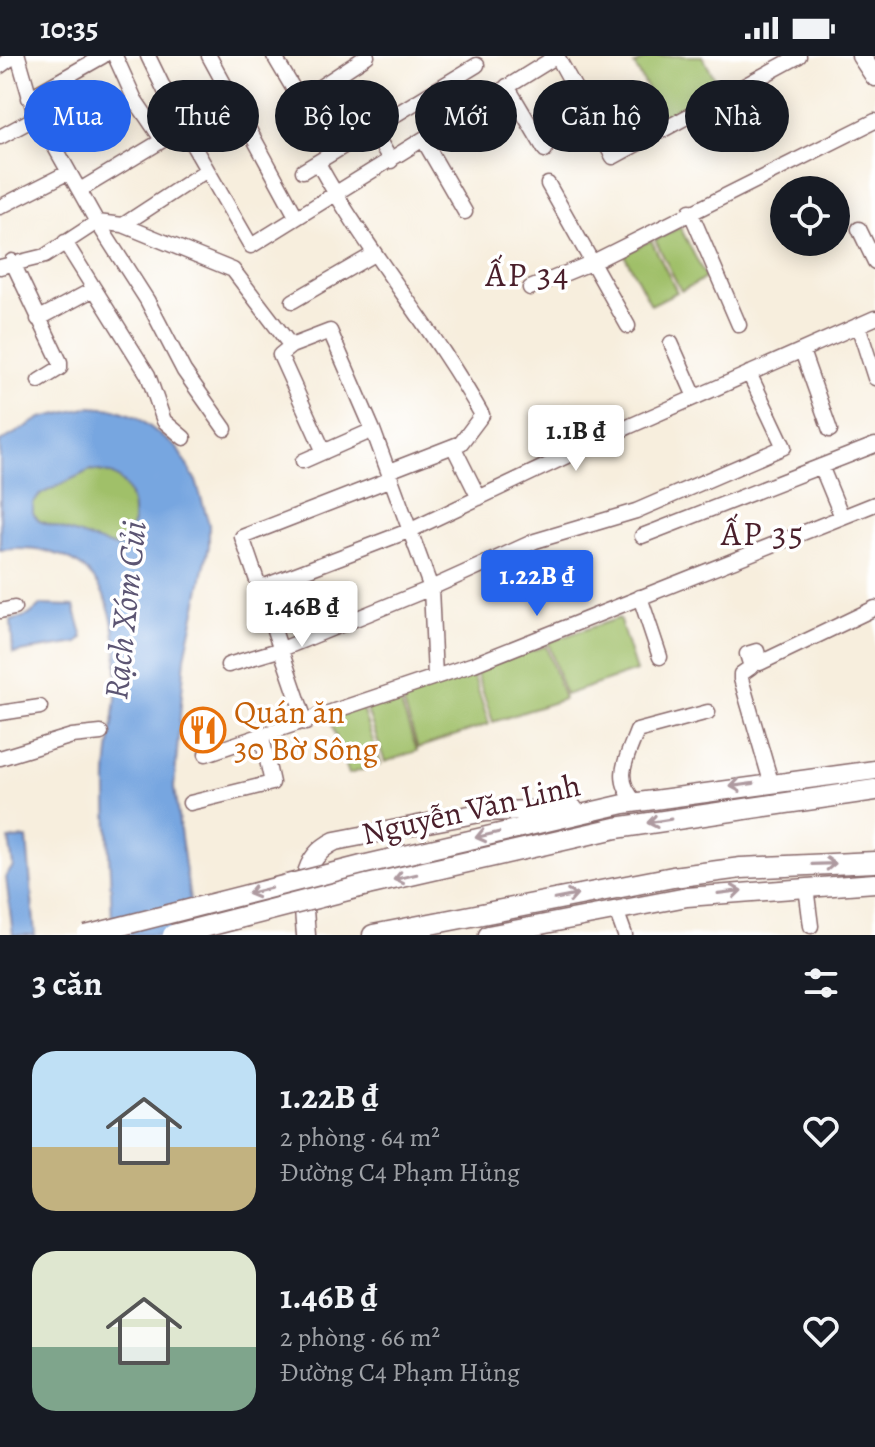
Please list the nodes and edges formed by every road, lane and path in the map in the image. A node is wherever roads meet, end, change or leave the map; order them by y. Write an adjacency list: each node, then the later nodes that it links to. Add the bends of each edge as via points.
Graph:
1 (16, 56): 12 (street); 18 (street)
2 (103, 56): 14 (street)
3 (115, 56): 19 (street)
4 (148, 56): 15 (street)
5 (209, 56): 45 (street)
6 (274, 56): 7 (street, via 300,100)
7 (367, 56)
8 (557, 56): 9 (street, via 613,157); 17 (street)
9 (799, 56)
10 (861, 56): 13 (main road)
11 (477, 65): 16 (street)
12 (0, 66)
13 (875, 77)
14 (61, 80)
15 (160, 80)
16 (453, 80)
17 (517, 80)
18 (24, 82)
19 (135, 100): 20 (street); 22 (street)
20 (131, 102)
21 (517, 103): 25 (street)
22 (147, 118)
23 (875, 121): 43 (street)
24 (24, 124): 26 (street)
25 (533, 130)
26 (0, 137)
27 (415, 146): 34 (street)
28 (147, 147): 40 (street)
29 (58, 152): 38 (street)
30 (197, 152): 36 (street)
31 (336, 152): 35 (street)
32 (386, 152): 34 (street)
33 (430, 152): 44 (street)
34 (391, 161): 41 (street)
35 (318, 163): 37 (street); 41 (street)
36 (207, 170): 45 (street, via 251,246); 47 (street)
37 (303, 171)
38 (69, 172): 40 (street); 42 (street)
39 (548, 184): 51 (street)
40 (80, 190): 46 (street)
41 (336, 196): 45 (street); 50 (street)
42 (0, 207)
43 (690, 211): 51 (street); 59 (street)
44 (465, 212)
45 (296, 216)
46 (97, 222): 47 (street); 49 (street); 69 (street, via 184,371)
47 (123, 225): 63 (street, via 233,270)
48 (859, 229): 52 (street)
49 (65, 242): 53 (street, via 45,256); 55 (street)
50 (374, 254): 56 (street); 74 (street, via 435,336 482,415 466,438)
51 (593, 262): 54 (street); 61 (street)
52 (875, 262)
53 (10, 267): 58 (street)
54 (530, 288)
55 (94, 289): 58 (street); 72 (street, via 148,375 164,421)
56 (293, 301)
57 (875, 318): 60 (street)
58 (38, 319): 67 (street, via 60,365)
59 (739, 325)
60 (858, 325): 64 (street); 66 (street)
61 (628, 326)
62 (671, 343): 68 (street)
63 (291, 346): 70 (street, via 330,331); 75 (street, via 280,355 281,364)
64 (802, 351): 65 (street); 71 (street)
65 (749, 373): 68 (street); 85 (street, via 784,447 636,511 535,541)
66 (875, 378)
67 (39, 381)
68 (695, 397): 79 (street)
69 (225, 429)
70 (373, 430): 75 (street); 78 (street)
71 (830, 430)
72 (184, 438)
73 (875, 445): 77 (street)
74 (453, 446): 78 (street); 79 (street)
75 (324, 452): 76 (street)
76 (303, 461)
77 (821, 466): 81 (street); 83 (street)
78 (390, 475): 82 (street); 84 (street, via 242,537)
79 (479, 498): 82 (street)
80 (875, 504): 81 (street)
81 (842, 517): 86 (street)
82 (411, 530): 84 (street); 85 (street)
83 (642, 536)
84 (262, 587): 88 (street)
85 (431, 588): 88 (street); 91 (street)
86 (640, 597): 89 (street); 91 (street)
87 (875, 608): 101 (street, via 760,663 757,651 747,654 751,667 741,679)
88 (282, 649): 90 (street); 95 (street)
89 (660, 657)
90 (228, 665)
91 (435, 677): 95 (street)
92 (40, 707): 94 (street)
93 (708, 712): 103 (street, via 637,731 620,777)
94 (0, 713)
95 (306, 723): 97 (street)
96 (101, 733): 99 (street, via 72,736)
97 (262, 737): 98 (street); 104 (street, via 272,783)
98 (206, 754)
99 (0, 758)
100 (875, 770): 101 (main road, Nguyễn Văn Linh)
101 (771, 782): 103 (main road, Nguyễn Văn Linh, one-way to 103)
102 (875, 790): 114 (highway, Nguyễn Văn Linh, one-way to 114, bridge, via 616,828)
103 (636, 802): 105 (main road, Nguyễn Văn Linh)
104 (190, 803)
105 (596, 810): 113 (main road, Nguyễn Văn Linh, one-way to 113, bridge); 115 (main road, via 485,812 335,841 307,865)
106 (875, 862): 112 (highway, one-way to 106, via 673,877)
107 (875, 883): 108 (main road)
108 (806, 887): 109 (main road, one-way to 108, via 701,895); 110 (street)
109 (616, 910): 111 (main road); 117 (street)
110 (811, 926)
111 (540, 929): 116 (main road)
112 (377, 934)
113 (86, 935)
114 (173, 935)
115 (306, 935)
116 (488, 935)
117 (625, 935)

